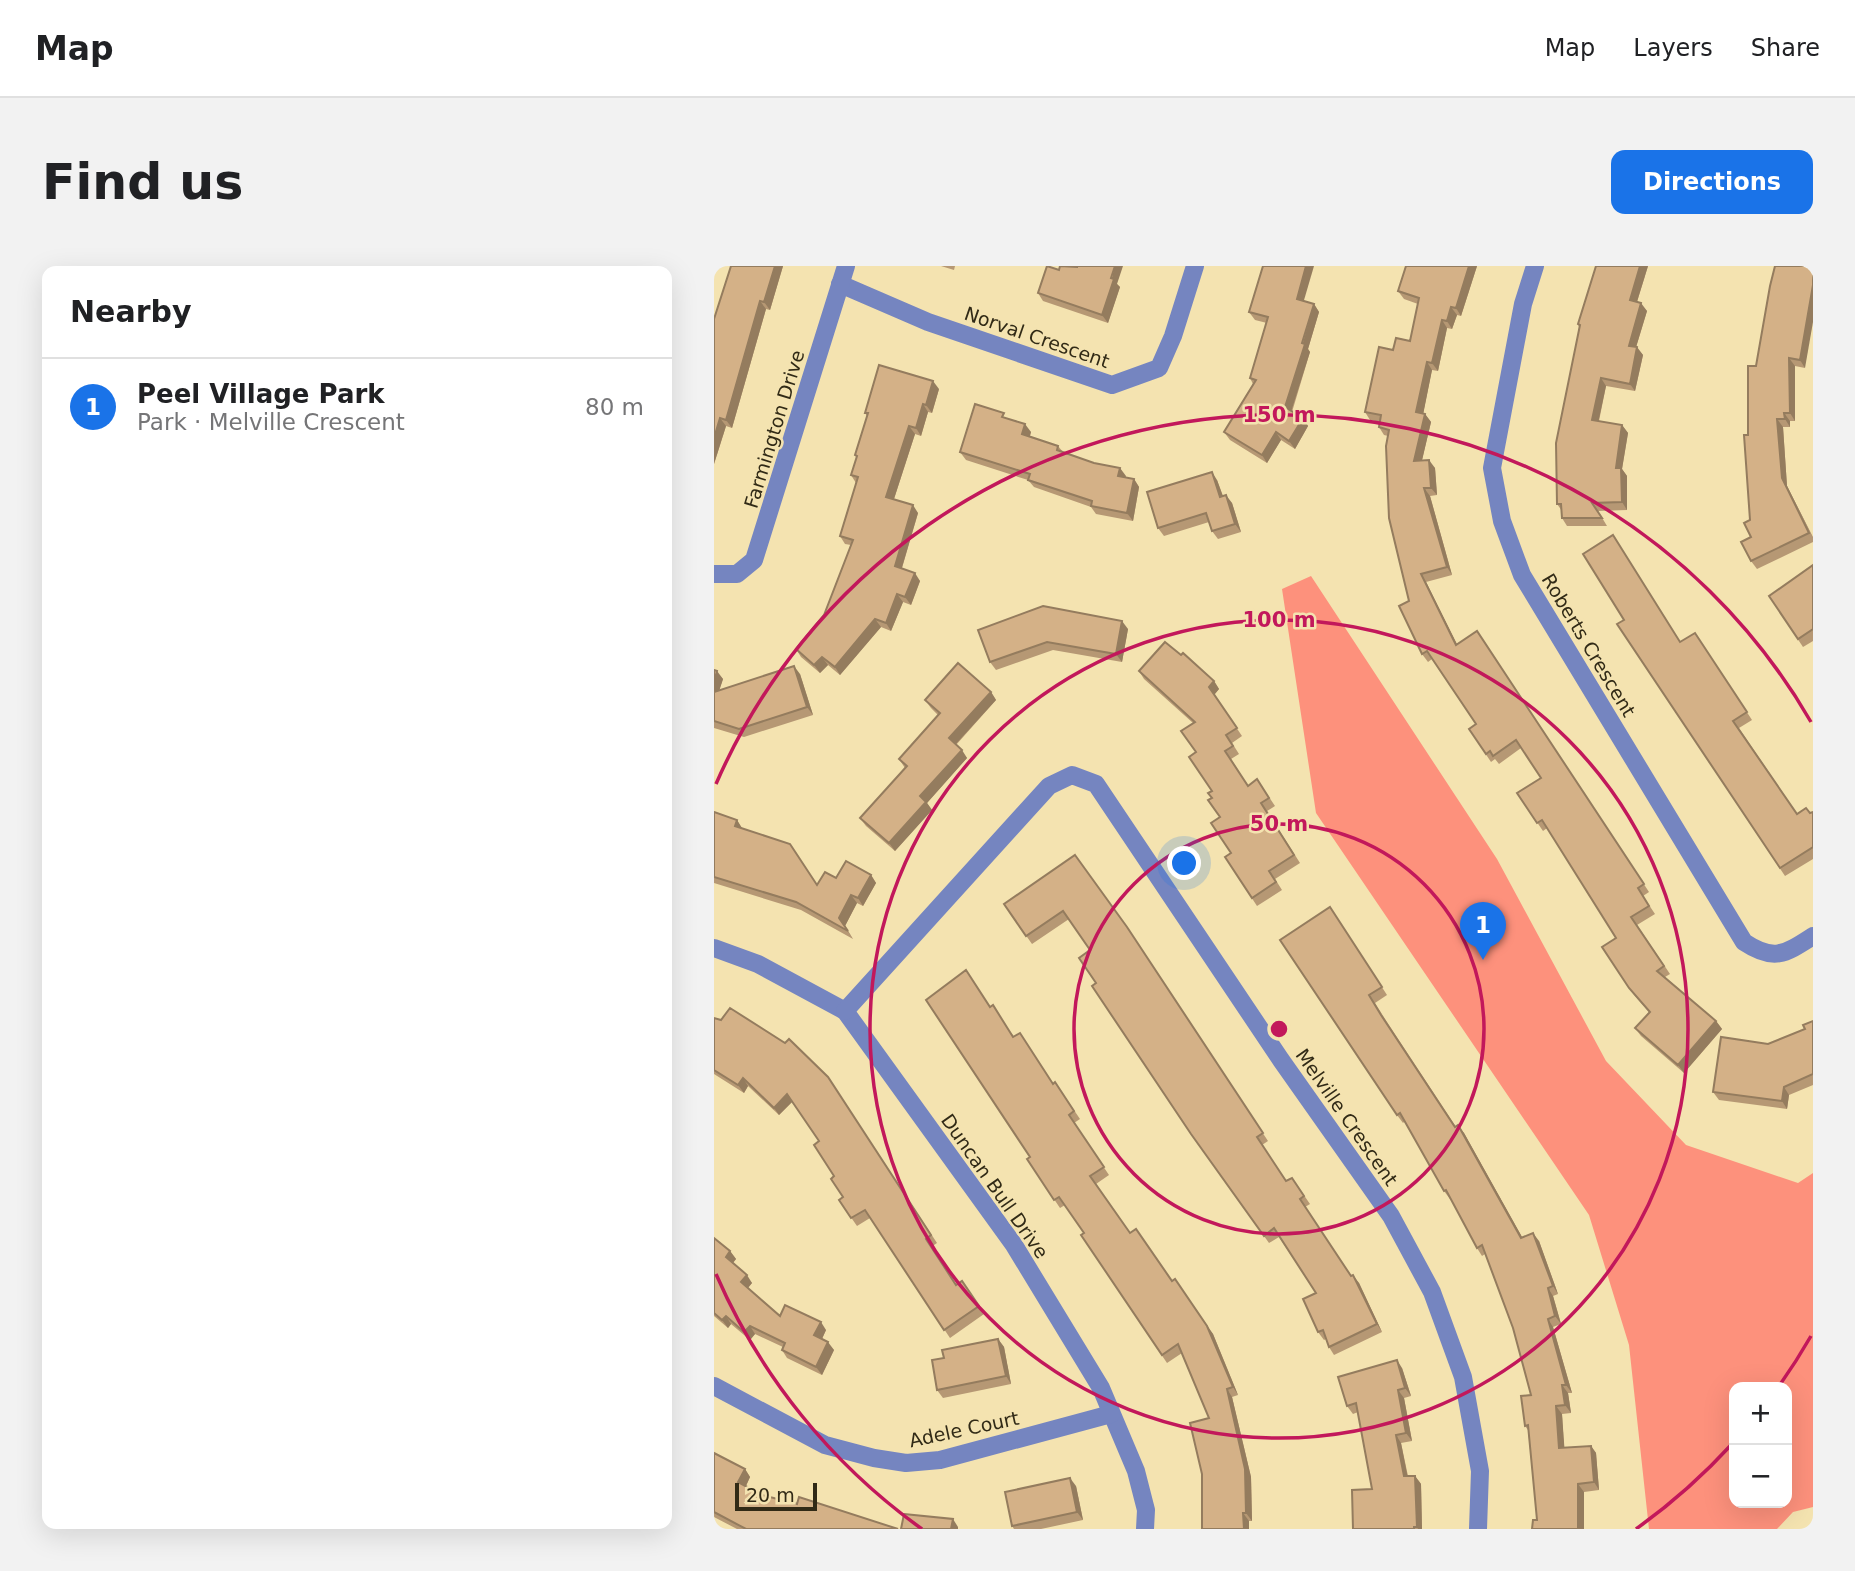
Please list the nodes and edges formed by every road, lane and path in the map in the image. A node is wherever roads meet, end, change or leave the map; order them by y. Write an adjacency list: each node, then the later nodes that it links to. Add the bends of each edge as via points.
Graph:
1 (846, 266): 4 (street, Farmington Drive)
2 (1195, 266): 4 (street, Norval Crescent, via 1159,368 1112,385 928,322)
3 (1535, 266): 6 (street, Roberts Crescent, via 1523,304 1492,468 1502,521 1522,575 1744,942 1761,954 1787,953)
4 (840, 284): 5 (street, Farmington Drive, via 754,560 737,575)
5 (714, 574)
6 (1813, 936)
7 (714, 948): 8 (street, Duncan Bull Drive, via 758,964)
8 (845, 1010): 10 (street, Duncan Bull Drive, via 1014,1245 1101,1388); 12 (street, Melville Crescent, via 1049,786 1072,775 1096,785 1391,1216 1432,1292 1463,1377 1480,1471)
9 (714, 1386): 10 (street, Adele Court, via 825,1445 906,1463 940,1460)
10 (1111, 1414): 11 (street, Duncan Bull Drive, via 1136,1471 1146,1510)
11 (1145, 1529)
12 (1478, 1529)

